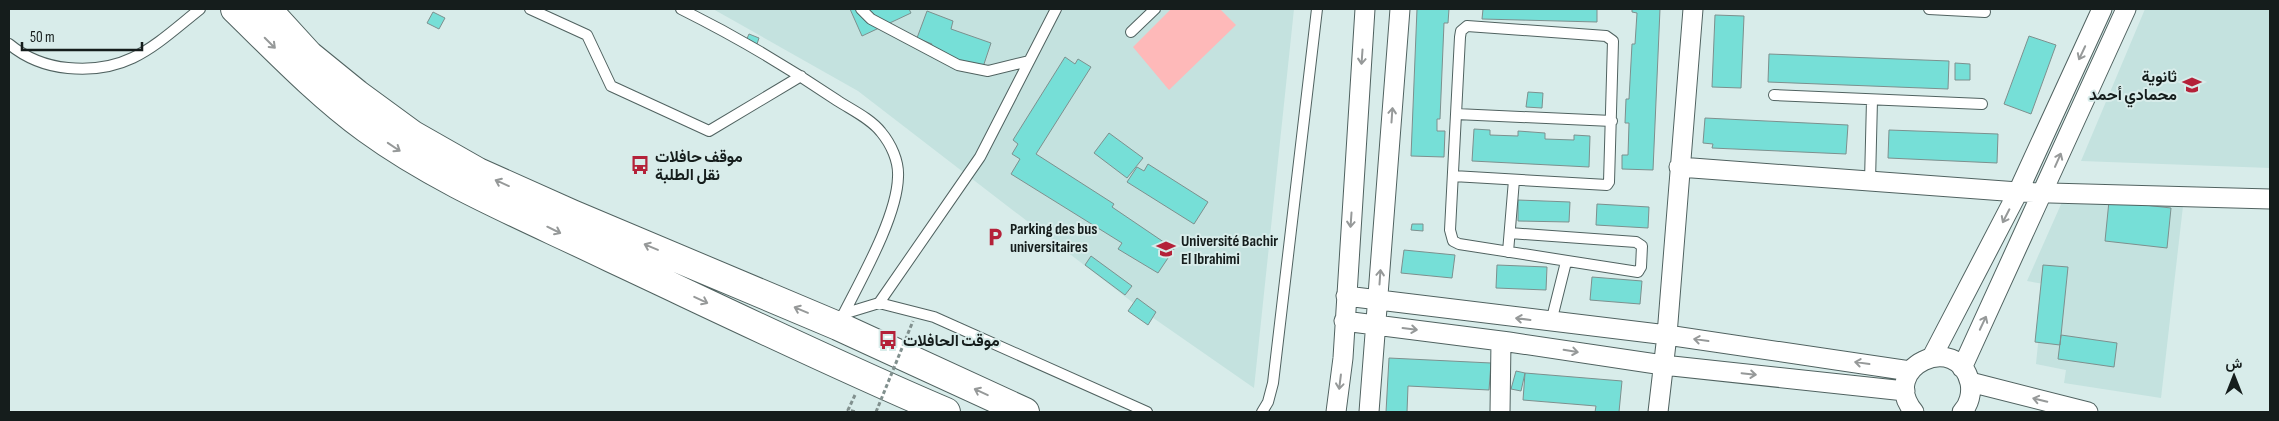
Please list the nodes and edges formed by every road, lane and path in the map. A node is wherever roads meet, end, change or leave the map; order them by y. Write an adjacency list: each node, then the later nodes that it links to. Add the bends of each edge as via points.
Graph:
1 (200, 9): 18 (lane, via 149,48 110,67 84,70 61,67 31,59)
2 (235, 9): 55 (main road, one-way to 55, via 326,96 404,154 471,191 855,373)
3 (267, 9): 39 (main road, one-way to 3, via 572,214 478,172 413,135 357,94 309,55)
4 (530, 9): 20 (lane, via 587,35 611,86 709,131)
5 (681, 9): 20 (lane)
6 (861, 9): 19 (lane, via 871,20 958,66 988,71)
7 (1056, 9): 19 (lane)
8 (1155, 9): 17 (lane)
9 (1317, 9): 58 (lane, via 1273,383)
10 (1365, 9): 36 (street, one-way to 36)
11 (1400, 9): 37 (street, one-way to 11)
12 (1693, 9): 26 (street)
13 (1929, 9): 16 (lane)
14 (2102, 9): 30 (street, one-way to 30)
15 (2126, 9): 31 (street, one-way to 15)
16 (1985, 12)
17 (1131, 32)
18 (9, 44)
19 (1029, 61): 38 (lane, via 980,157)
20 (802, 76): 39 (lane, via 880,131 893,150 897,166 898,185 881,238)
21 (1774, 95): 22 (lane)
22 (1872, 100): 23 (lane); 29 (lane)
23 (1982, 104)
24 (1456, 114): 25 (lane); 25 (lane, via 1460,37 1467,26 1606,36 1613,41 1614,51); 27 (lane)
25 (1612, 120): 28 (lane, via 1607,185)
26 (1679, 167): 29 (street); 44 (street)
27 (1453, 176): 28 (lane); 34 (lane, via 1450,230 1453,241)
28 (1514, 180): 33 (lane)
29 (1870, 181): 30 (street)
30 (2018, 192): 31 (street); 46 (street, one-way to 46)
31 (2043, 193): 32 (street); 49 (street, one-way to 31)
32 (2270, 199)
33 (1510, 233): 34 (lane); 35 (lane, via 1636,242 1642,246 1638,272)
34 (1508, 252): 35 (lane)
35 (1566, 262): 42 (lane)
36 (1346, 296): 37 (street); 41 (street)
37 (1378, 301): 42 (street, one-way to 37); 43 (street)
38 (879, 303): 39 (lane); 57 (lane, via 934,317)
39 (841, 320): 56 (main road, one-way to 39)
40 (913, 321): 54 (path, bridge)
41 (1344, 321): 43 (street); 59 (street, one-way to 59)
42 (1551, 322): 44 (street)
43 (1376, 326): 45 (street, one-way to 45); 60 (street)
44 (1667, 335): 47 (street); 48 (street, one-way to 44)
45 (1501, 341): 47 (street, one-way to 47); 61 (street)
46 (1932, 357): 48 (street); 49 (street, via 1954,361)
47 (1663, 365): 50 (street, one-way to 50); 62 (street)
48 (1910, 370): 50 (street)
49 (1966, 375): 52 (street, via 1970,399); 64 (street, one-way to 49)
50 (1905, 390): 63 (street, via 1909,407)
51 (848, 410): 53 (path)
52 (1967, 411)
53 (856, 412)
54 (876, 412)
55 (946, 412)
56 (1025, 412)
57 (1147, 412)
58 (1262, 412)
59 (1336, 412)
60 (1369, 412)
61 (1500, 412)
62 (1658, 412)
63 (1914, 412)
64 (2088, 412)

